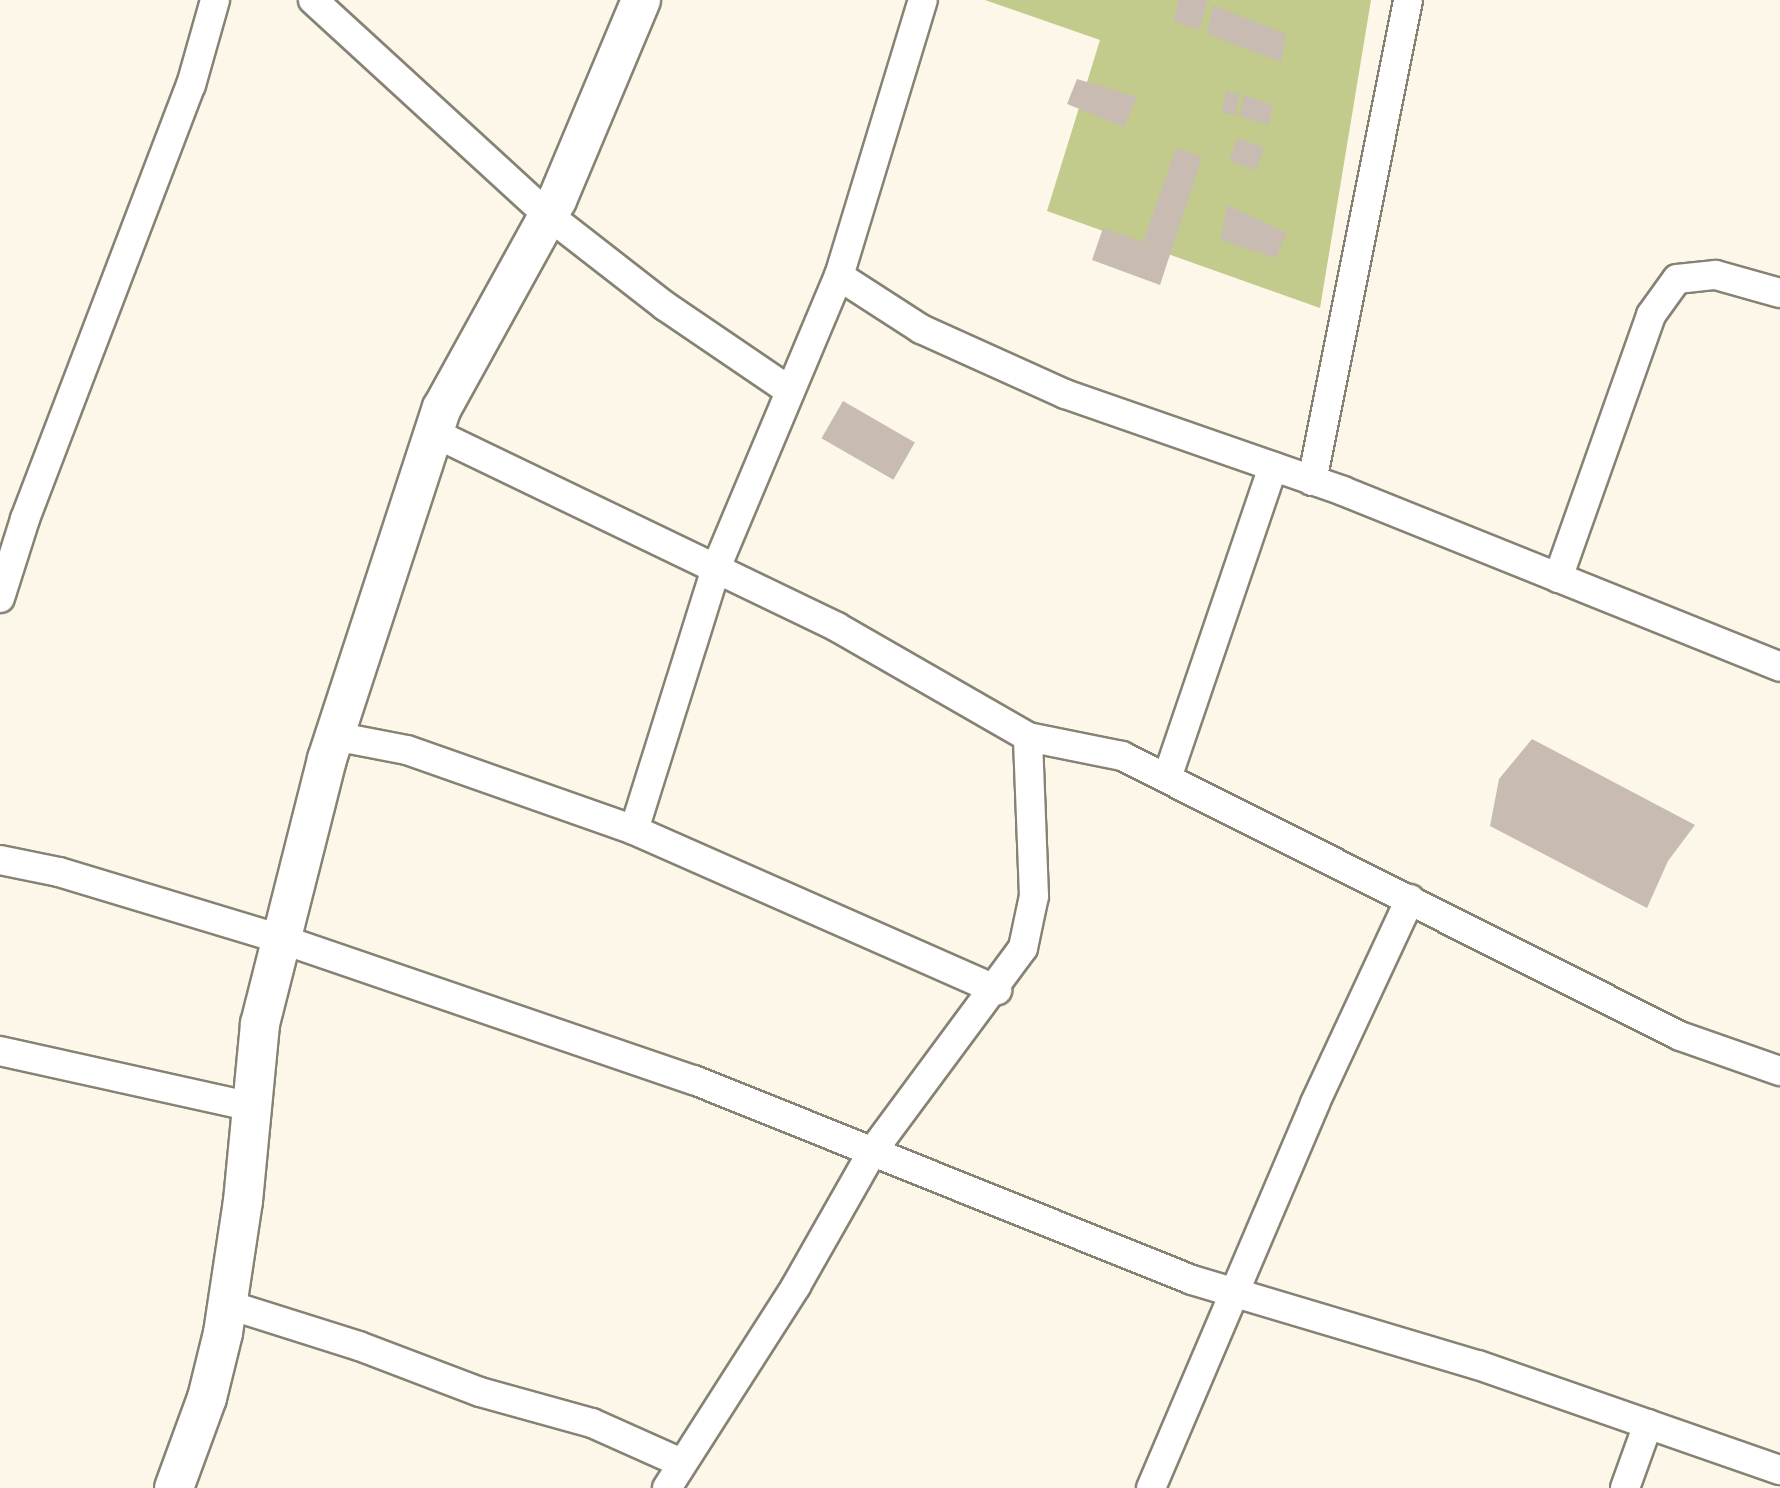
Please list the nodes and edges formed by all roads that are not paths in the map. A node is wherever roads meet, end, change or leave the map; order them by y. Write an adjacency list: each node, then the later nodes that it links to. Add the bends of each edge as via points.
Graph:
1 (215, 0): 13 (street, via 191,85 117,286)
2 (313, 0): 6 (street)
3 (641, 0): 6 (main road)
4 (923, 0): 7 (street)
5 (1408, 0): 12 (street)
6 (548, 215): 9 (street, via 665,306); 10 (main road, via 442,408)
7 (839, 276): 9 (street); 11 (street, via 921,329 1065,394)
8 (1780, 293): 15 (street, via 1716,275 1677,279 1651,315)
9 (787, 389): 14 (street)
10 (434, 433): 14 (street); 18 (main road)
11 (1273, 467): 12 (street); 20 (street)
12 (1312, 481): 15 (street)
13 (12, 514): 16 (street)
14 (716, 568): 19 (street, via 877,649); 21 (street)
15 (1558, 578): 17 (street)
16 (0, 598)
17 (1780, 667)
18 (334, 736): 21 (street, via 407,750); 24 (main road)
19 (1028, 737): 20 (street, via 1122,756); 25 (street, via 1034,896 1023,948)
20 (1167, 778): 23 (street)
21 (634, 830): 25 (street)
22 (0, 860): 24 (street, via 59,872)
23 (1410, 899): 27 (street, via 1680,1036); 30 (street)
24 (281, 939): 28 (main road, via 260,1024); 29 (street, via 694,1080)
25 (997, 990): 29 (street)
26 (0, 1051): 28 (street)
27 (1780, 1071)
28 (252, 1107): 31 (main road)
29 (872, 1152): 30 (street); 33 (street, via 796,1286)
30 (1234, 1292): 32 (street, via 1478,1365); 37 (street)
31 (226, 1304): 33 (street, via 480,1392 592,1423); 35 (main road, via 207,1398)
32 (1648, 1424): 34 (street); 38 (street)
33 (679, 1462): 36 (street)
34 (1780, 1470)
35 (174, 1488)
36 (667, 1488)
37 (1151, 1488)
38 (1625, 1488)

